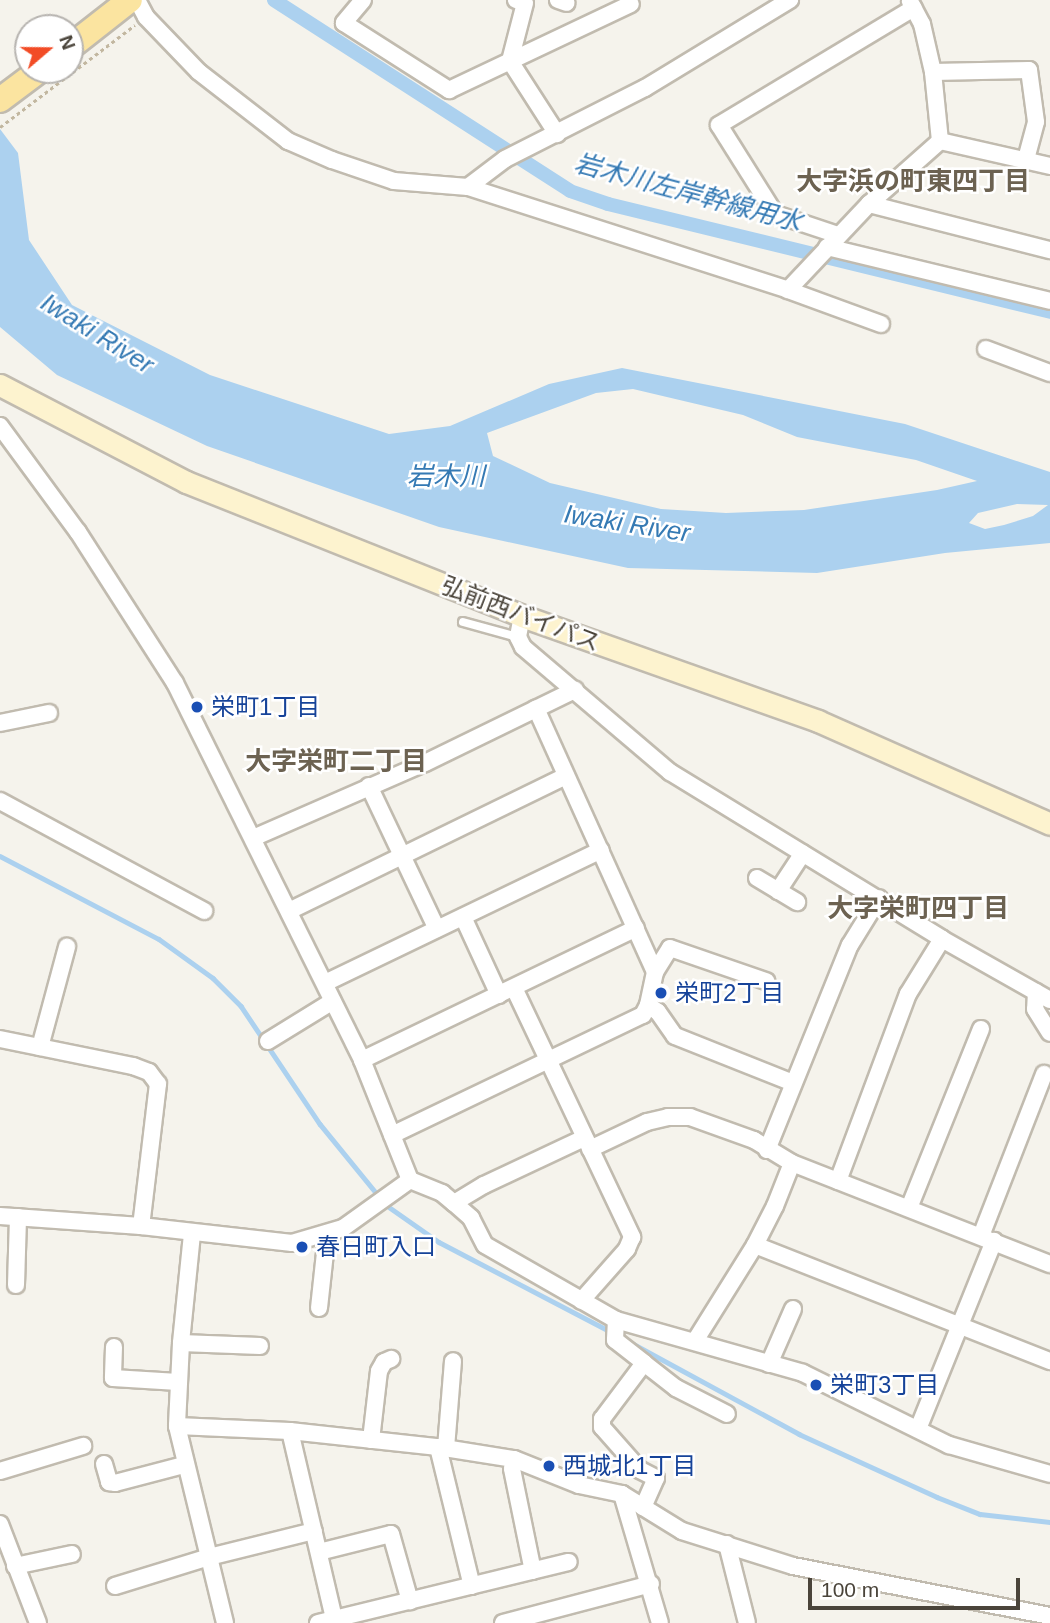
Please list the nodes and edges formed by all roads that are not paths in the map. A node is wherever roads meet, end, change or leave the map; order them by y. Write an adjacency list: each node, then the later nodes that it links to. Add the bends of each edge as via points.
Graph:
1 (363, 0): 8 (street, via 344,23 449,90)
2 (789, 0): 14 (street, via 645,89)
3 (523, 1): 8 (street)
4 (631, 4): 8 (street)
5 (911, 4): 9 (street, via 922,24); 20 (street, via 719,125 775,214)
6 (132, 7): 7 (main road); 18 (street, via 199,72 288,141 394,181)
7 (84, 38)
8 (510, 61): 14 (street)
9 (933, 72): 13 (street, via 1029,70); 15 (street)
10 (21, 84): 12 (main road)
11 (1050, 95): 13 (street)
12 (0, 100)
13 (1034, 102): 16 (street, via 1037,122)
14 (557, 134): 18 (street, via 513,155)
15 (940, 141): 16 (street); 19 (street)
16 (1026, 160): 17 (street)
17 (1050, 166)
18 (468, 187): 22 (street)
19 (869, 204): 20 (street); 21 (street)
20 (826, 248): 22 (street); 23 (street)
21 (1050, 250)
22 (788, 290): 24 (street)
23 (1050, 301)
24 (881, 324)
25 (986, 349): 26 (street)
26 (1050, 373)
27 (0, 385): 30 (street, 弘前西バイパス, via 186,482)
28 (0, 426): 39 (street, via 78,532 175,684)
29 (463, 622): 30 (lane)
30 (520, 627): 31 (street, via 523,647); 38 (street, 弘前西バイパス, via 818,721)
31 (575, 690): 32 (street); 41 (street, via 670,772)
32 (536, 709): 35 (street); 36 (street)
33 (49, 713): 34 (street)
34 (0, 723)
35 (566, 776): 40 (street); 42 (street)
36 (369, 786): 39 (street); 42 (street)
37 (0, 801): 47 (street)
38 (1050, 824)
39 (253, 838): 48 (street)
40 (601, 850): 49 (street); 50 (street)
41 (803, 853): 44 (street); 45 (street)
42 (402, 856): 48 (street); 51 (street)
43 (757, 878): 44 (street)
44 (778, 891): 46 (street)
45 (879, 898): 52 (street); 70 (street, via 850,945)
46 (797, 902)
47 (204, 911)
48 (289, 911): 56 (street)
49 (463, 917): 51 (street); 58 (street)
50 (636, 928): 54 (street); 57 (street)
51 (437, 929): 56 (street)
52 (942, 939): 59 (street); 76 (street, via 908,994)
53 (67, 947): 66 (street)
54 (655, 972): 55 (street, via 670,948); 61 (street)
55 (766, 981)
56 (325, 983): 60 (street)
57 (514, 988): 58 (street); 68 (street)
58 (499, 995): 67 (street)
59 (1043, 996): 63 (street, via 1035,1009)
60 (333, 1001): 65 (street); 67 (street)
61 (648, 1005): 68 (street, via 643,1015); 70 (street, via 676,1036)
62 (981, 1029): 78 (street)
63 (1050, 1033)
64 (0, 1039): 66 (street)
65 (268, 1041)
66 (40, 1047): 81 (street, via 133,1066 149,1072 158,1084)
67 (362, 1060): 71 (street)
68 (548, 1060): 71 (street); 72 (street)
69 (1044, 1074): 84 (street)
70 (793, 1083): 73 (street)
71 (392, 1135): 75 (street)
72 (587, 1144): 73 (street, via 647,1122 679,1117 721,1126); 77 (street, via 484,1185); 88 (street, via 632,1237 627,1250)
73 (767, 1150): 74 (street)
74 (792, 1163): 76 (street); 85 (street)
75 (410, 1180): 77 (street); 83 (street, via 343,1228)
76 (838, 1181): 78 (street)
77 (454, 1203): 88 (street, via 471,1218 485,1245)
78 (909, 1208): 84 (street)
79 (0, 1216): 80 (street)
80 (18, 1217): 81 (street); 87 (street)
81 (141, 1226): 82 (street)
82 (192, 1234): 83 (street, via 292,1243); 94 (street)
83 (327, 1234): 89 (street)
84 (987, 1238): 86 (street); 91 (street)
85 (755, 1245): 91 (street); 93 (street)
86 (1050, 1264)
87 (16, 1285)
88 (581, 1301): 92 (street)
89 (319, 1308)
90 (793, 1309): 101 (street)
91 (960, 1324): 99 (street); 105 (street)
92 (615, 1329): 93 (street); 100 (street)
93 (695, 1340): 101 (street)
94 (181, 1343): 95 (street); 102 (street)
95 (260, 1346)
96 (114, 1347): 102 (street, via 113,1378)
97 (391, 1359): 107 (street, via 379,1371)
98 (453, 1361): 109 (street)
99 (1050, 1361)
100 (644, 1363): 103 (street, via 676,1388); 116 (street, via 602,1419 602,1427 640,1470 656,1478)
101 (769, 1364): 105 (street, via 803,1373)
102 (178, 1382): 104 (street)
103 (727, 1414)
104 (177, 1426): 106 (street); 112 (street)
105 (918, 1429): 114 (street, via 949,1445)
106 (290, 1431): 107 (street); 118 (street)
107 (371, 1440): 109 (street)
108 (83, 1446): 113 (street)
109 (442, 1448): 110 (street); 128 (street)
110 (514, 1459): 115 (street, via 579,1485); 125 (street, via 512,1469)
111 (104, 1464): 112 (street, via 109,1482 115,1483)
112 (184, 1465): 122 (street)
113 (0, 1471)
114 (1050, 1474)
115 (622, 1494): 116 (street); 126 (street)
116 (643, 1507): 119 (street, via 681,1531)
117 (0, 1524): 124 (street)
118 (314, 1531): 120 (street); 122 (street)
119 (727, 1544): 130 (street, via 793,1566); 136 (street)
120 (319, 1552): 129 (street, via 391,1534); 131 (street)
121 (72, 1554): 124 (street)
122 (209, 1557): 127 (street); 133 (street)
123 (569, 1562): 125 (street)
124 (15, 1566): 132 (street)
125 (533, 1571): 128 (street)
126 (650, 1584): 134 (street); 135 (street)
127 (115, 1586)
128 (472, 1586): 129 (street)
129 (410, 1601): 131 (street)
130 (1050, 1616)
131 (329, 1622)
132 (38, 1623)
133 (225, 1623)
134 (503, 1623)
135 (660, 1623)
136 (747, 1623)

